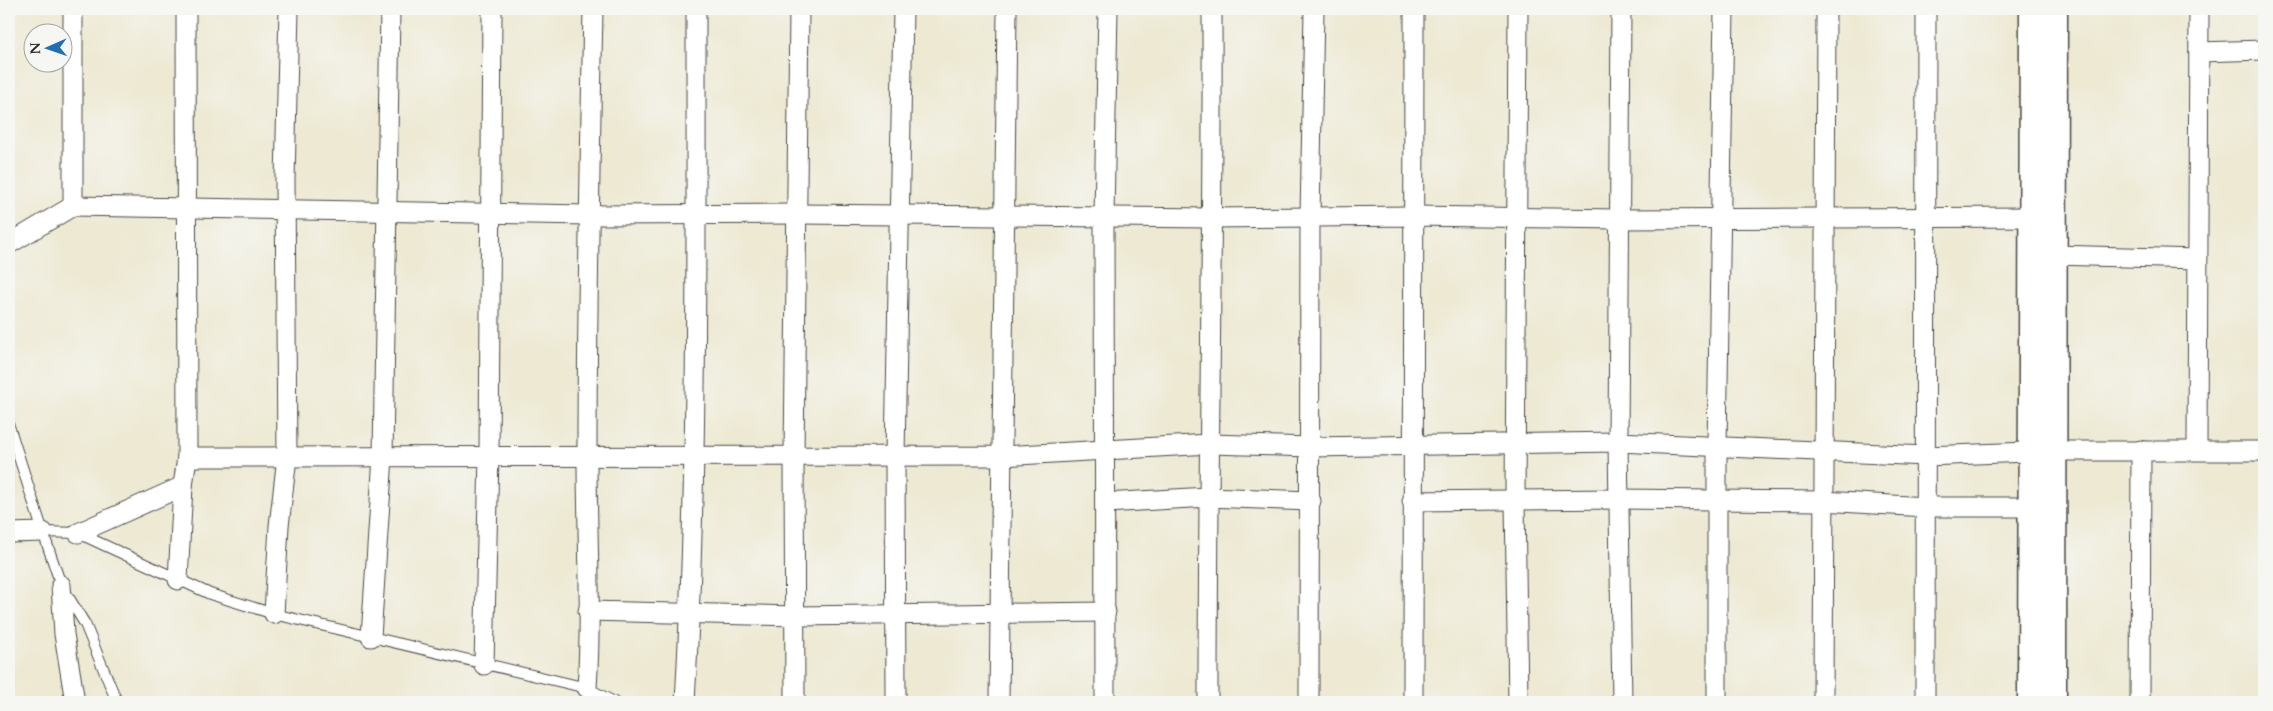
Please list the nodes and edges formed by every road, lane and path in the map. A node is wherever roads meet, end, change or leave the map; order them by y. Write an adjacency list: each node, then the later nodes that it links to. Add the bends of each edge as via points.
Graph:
1 (73, 9): 25 (street)
2 (186, 9): 26 (street)
3 (290, 9): 27 (street)
4 (390, 9): 28 (street)
5 (492, 9): 29 (street)
6 (593, 9): 31 (street)
7 (696, 9): 32 (street)
8 (799, 9): 30 (street)
9 (903, 9): 34 (street)
10 (1007, 9): 33 (street)
11 (1108, 9): 35 (street)
12 (1212, 9): 41 (street)
13 (1314, 9): 36 (street)
14 (1414, 9): 37 (street)
15 (1518, 9): 38 (street)
16 (1620, 9): 42 (street)
17 (1724, 9): 43 (street)
18 (1826, 9): 39 (street)
19 (1926, 9): 44 (street)
20 (2033, 9): 40 (street)
21 (2054, 9): 40 (street)
22 (2199, 9): 24 (street)
23 (2264, 50): 24 (street)
24 (2199, 52): 47 (street)
25 (73, 206): 26 (street); 45 (street)
26 (187, 208): 27 (street); 68 (street)
27 (285, 209): 28 (street); 69 (street)
28 (386, 212): 29 (street); 70 (street)
29 (490, 214): 31 (street); 61 (street)
30 (798, 214): 32 (street); 34 (street); 64 (street)
31 (589, 215): 32 (street); 62 (street)
32 (696, 215): 63 (street)
33 (1004, 215): 34 (street); 35 (street); 66 (street)
34 (898, 216): 65 (street)
35 (1104, 216): 41 (street); 55 (street)
36 (1310, 216): 37 (street); 41 (street); 54 (street)
37 (1414, 216): 38 (street); 52 (street)
38 (1518, 217): 42 (street); 49 (street)
39 (1826, 217): 43 (street); 44 (street); 56 (street)
40 (2043, 217): 44 (street); 46 (street); 59 (street)
41 (1213, 218): 51 (street)
42 (1619, 218): 43 (street); 50 (street)
43 (1722, 218): 53 (street)
44 (1927, 218): 67 (street)
45 (9, 244)
46 (2054, 255): 47 (street); 59 (street)
47 (2196, 259): 58 (street)
48 (9, 426): 82 (lane)
49 (1517, 442): 50 (street); 52 (street); 74 (street)
50 (1618, 442): 53 (street); 73 (street)
51 (1210, 444): 54 (street); 55 (street); 72 (street)
52 (1413, 444): 54 (street); 76 (street)
53 (1717, 446): 56 (street); 77 (street)
54 (1310, 447): 75 (street)
55 (1105, 450): 66 (street); 79 (street)
56 (1822, 450): 67 (street); 78 (street)
57 (2141, 450): 58 (street); 59 (street); 115 (street)
58 (2197, 450): 60 (street)
59 (2042, 451): 67 (street); 81 (street); 114 (street)
60 (2264, 451)
61 (489, 456): 62 (street); 70 (street); 95 (street)
62 (587, 456): 63 (street); 87 (street)
63 (694, 456): 64 (street); 89 (street)
64 (794, 456): 65 (street); 93 (street)
65 (894, 456): 66 (street); 90 (street)
66 (1001, 456): 91 (street)
67 (1926, 456): 80 (street)
68 (188, 457): 69 (street); 71 (street)
69 (287, 457): 70 (street); 92 (street)
70 (383, 457): 94 (street)
71 (183, 486): 84 (street); 85 (street)
72 (1208, 497): 75 (street); 79 (street); 105 (street)
73 (1618, 499): 74 (street); 77 (street); 109 (street)
74 (1515, 500): 76 (street); 108 (street)
75 (1311, 501): 106 (street)
76 (1412, 501): 107 (street)
77 (1718, 501): 78 (street); 110 (street)
78 (1823, 501): 80 (street); 111 (street)
79 (1105, 503): 88 (street)
80 (1926, 507): 81 (street); 112 (street)
81 (2031, 507): 113 (street)
82 (43, 532): 83 (street); 84 (lane); 86 (lane)
83 (9, 533)
84 (78, 533): 85 (lane)
85 (178, 580): 92 (lane, via 210,594)
86 (61, 585): 97 (street); 98 (lane, via 85,624)
87 (588, 611): 89 (street); 96 (street)
88 (1106, 612): 91 (street); 104 (street)
89 (690, 613): 93 (street); 100 (street)
90 (897, 613): 91 (street); 93 (street); 102 (street)
91 (1000, 613): 103 (street)
92 (274, 614): 94 (lane)
93 (796, 616): 101 (street)
94 (371, 637): 95 (lane)
95 (484, 665): 96 (lane)
96 (587, 688): 99 (lane)
97 (74, 702)
98 (117, 702)
99 (614, 702)
100 (685, 702)
101 (795, 702)
102 (896, 702)
103 (999, 702)
104 (1105, 702)
105 (1208, 702)
106 (1309, 702)
107 (1413, 702)
108 (1518, 702)
109 (1622, 702)
110 (1718, 702)
111 (1822, 702)
112 (1925, 702)
113 (2031, 702)
114 (2053, 702)
115 (2140, 702)

